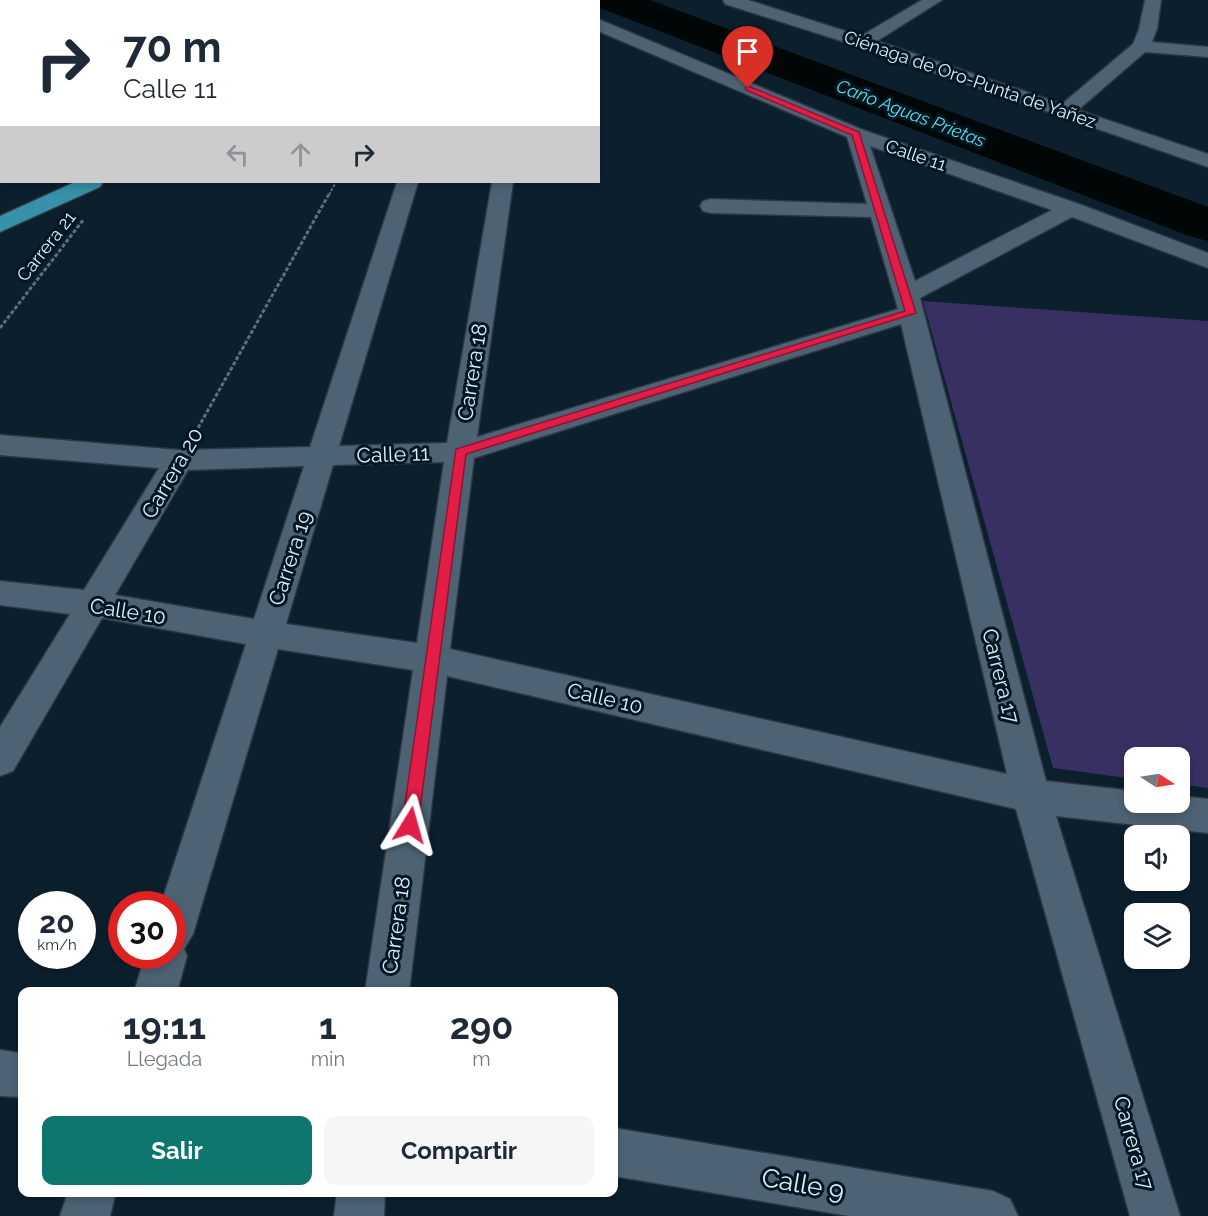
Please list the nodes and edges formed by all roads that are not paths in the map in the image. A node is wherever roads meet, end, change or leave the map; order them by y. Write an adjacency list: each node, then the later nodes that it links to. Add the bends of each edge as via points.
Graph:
1 (730, 0): 5 (street, Ciénaga de Oro-Punta de Yañez)
2 (934, 0): 5 (street)
3 (1153, 0): 6 (street)
4 (600, 25): 9 (street, Calle 11)
5 (863, 42): 8 (street, Ciénaga de Oro-Punta de Yañez)
6 (1141, 46): 7 (street); 8 (street)
7 (1208, 52)
8 (1064, 111): 10 (street, Ciénaga de Oro-Punta de Yañez)
9 (856, 134): 15 (street, Calle 11); 16 (street, Carrera 17)
10 (1208, 161)
11 (90, 183): 17 (highway)
12 (407, 183): 22 (street, Carrera 19)
13 (502, 183): 21 (street, Carrera 18)
14 (711, 206): 16 (street)
15 (1071, 208): 18 (street, Calle 11); 19 (street, Calle 11)
16 (880, 211): 19 (street, Carrera 17)
17 (0, 225)
18 (1208, 261)
19 (909, 304): 21 (street, Calle 11, via 697,380); 29 (street, Carrera 17)
20 (0, 445): 23 (street, Calle 11)
21 (460, 452): 22 (street, Calle 11); 27 (street, Carrera 18)
22 (321, 457): 23 (street, Calle 11); 26 (street, Carrera 19)
23 (180, 460): 25 (street, Carrera 20)
24 (0, 593): 25 (street, Calle 10)
25 (94, 604): 26 (street, Calle 10); 28 (street, Carrera 20)
26 (265, 634): 27 (street, Calle 10); 31 (street, Carrera 19)
27 (433, 659): 29 (street, Calle 10); 34 (street, Carrera 18)
28 (0, 760)
29 (1031, 796): 30 (street, Calle 10); 43 (street, Carrera 17)
30 (1208, 816)
31 (185, 891)
32 (162, 969): 33 (street)
33 (157, 987)
34 (388, 987)
35 (0, 1073): 36 (street)
36 (18, 1075)
37 (618, 1153): 42 (street, Calle 9)
38 (91, 1197): 40 (street)
39 (360, 1197): 41 (street)
40 (85, 1216)
41 (358, 1216)
42 (993, 1216)
43 (1155, 1216)

